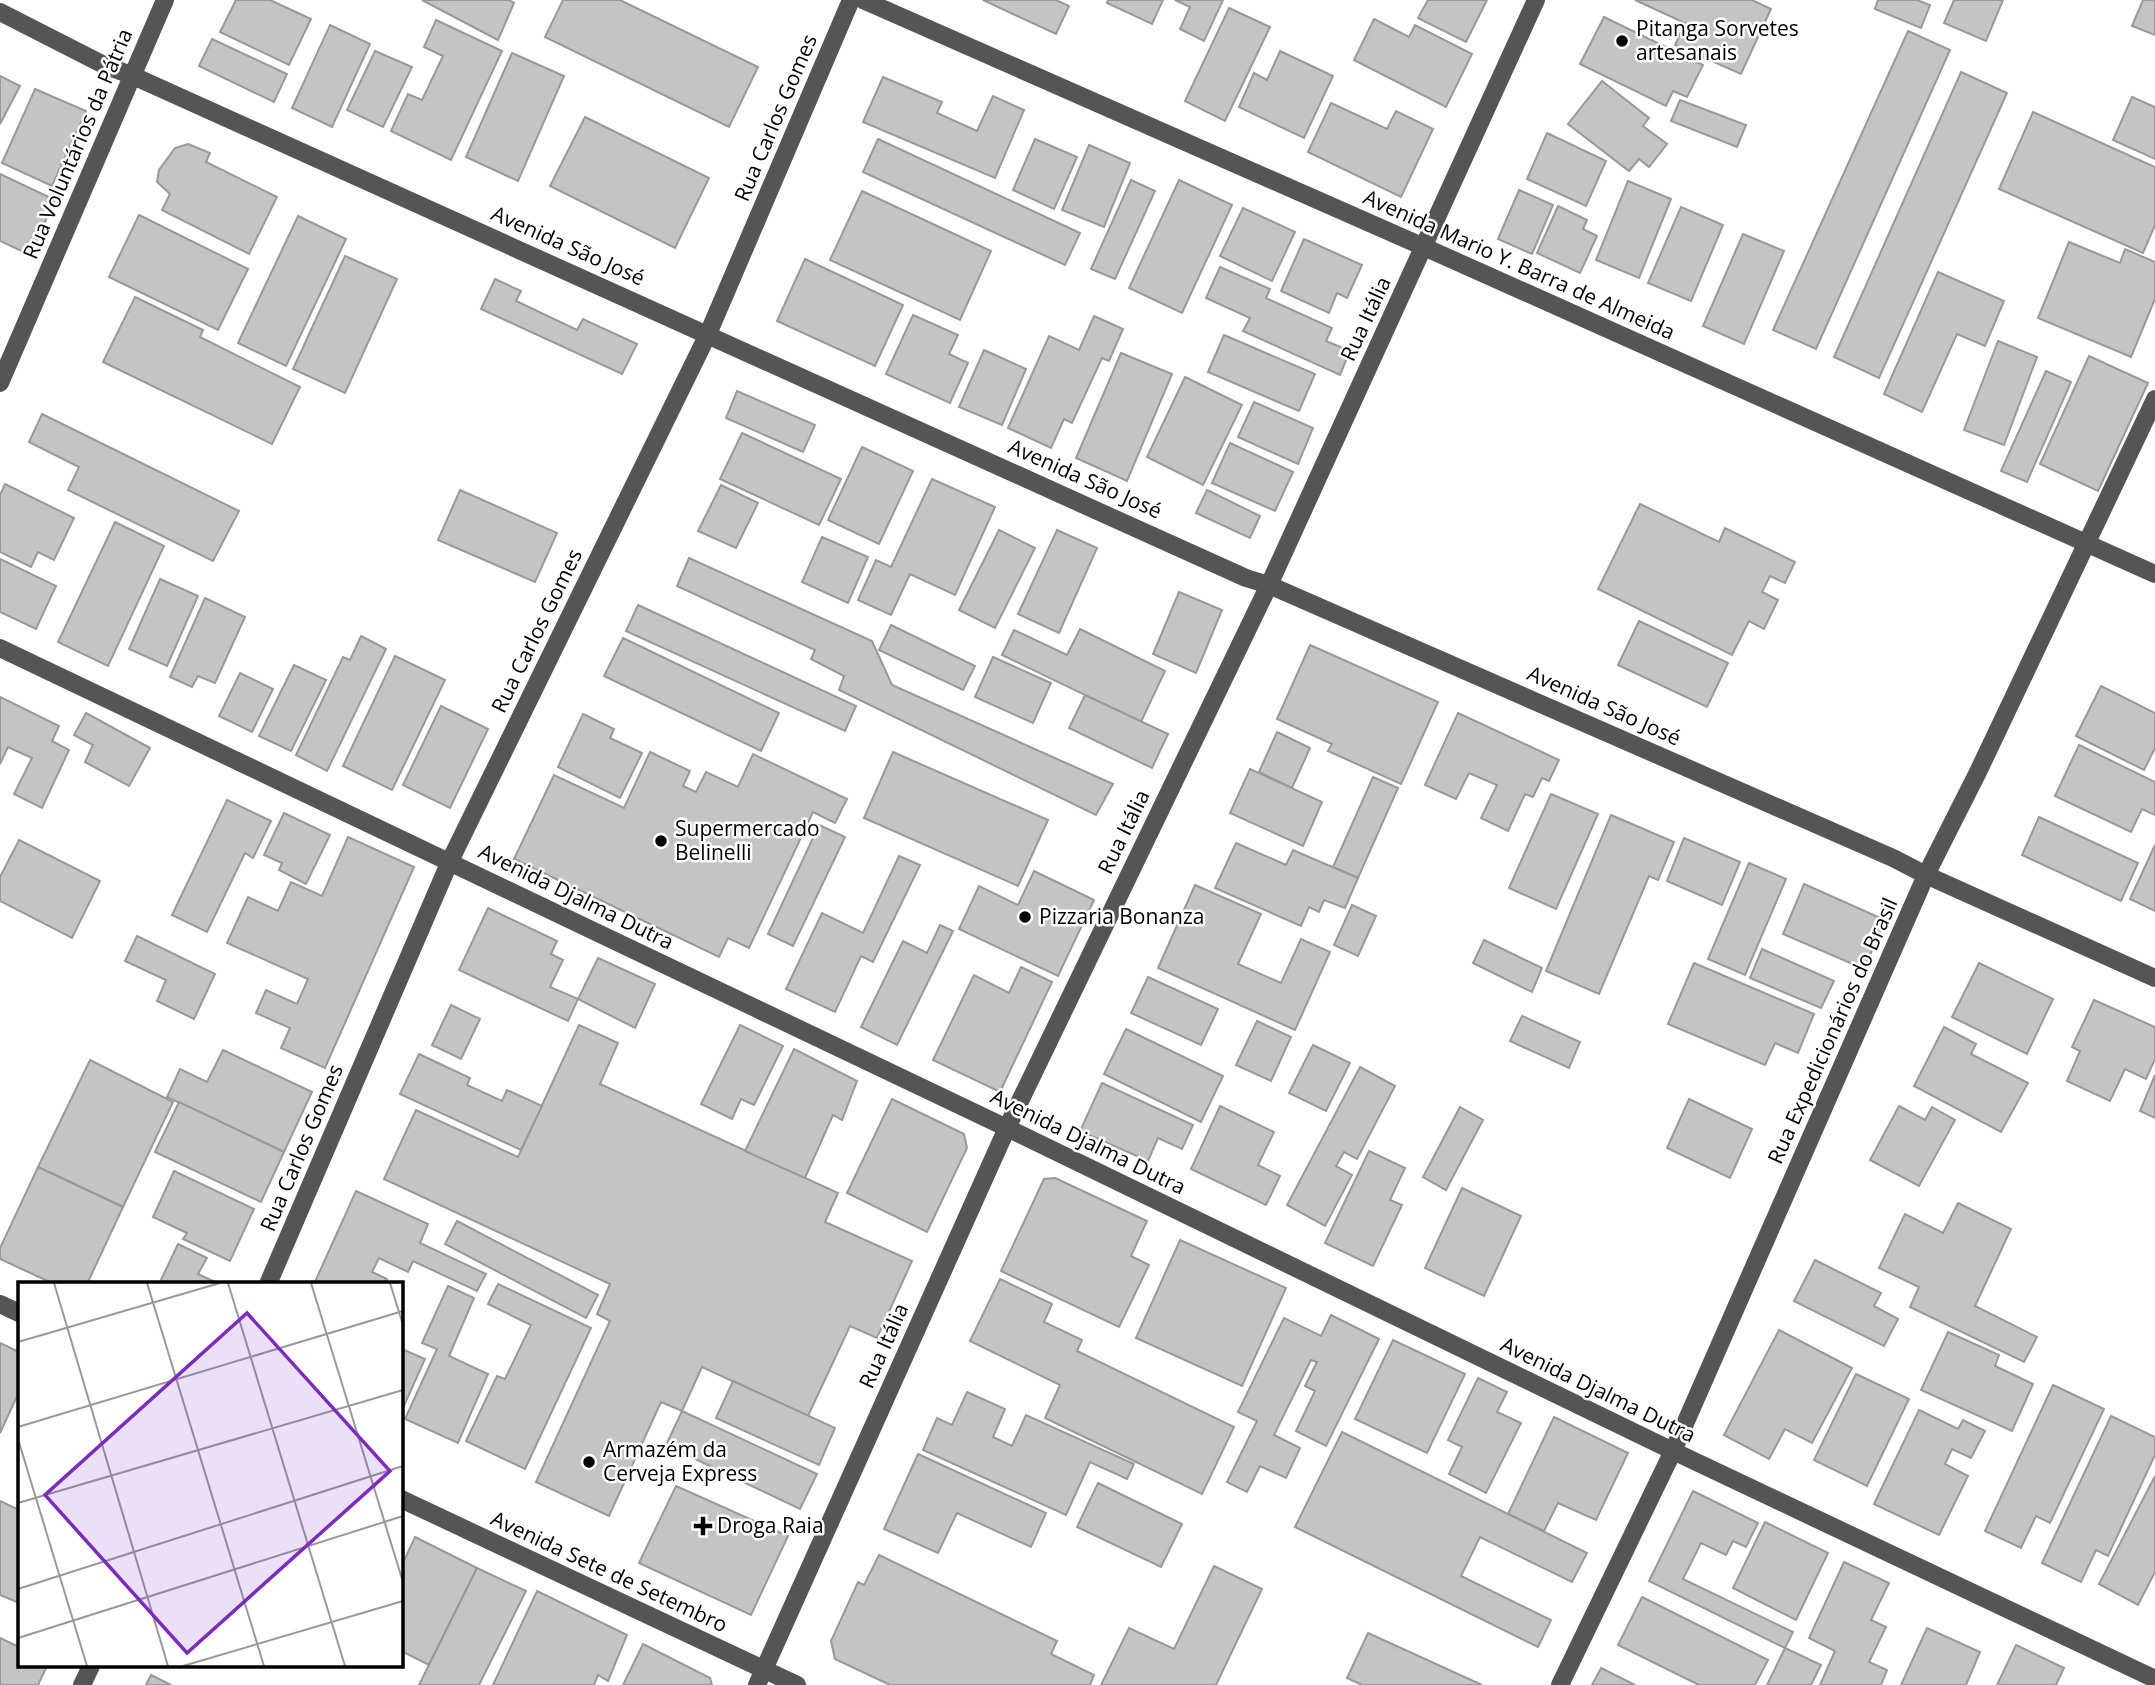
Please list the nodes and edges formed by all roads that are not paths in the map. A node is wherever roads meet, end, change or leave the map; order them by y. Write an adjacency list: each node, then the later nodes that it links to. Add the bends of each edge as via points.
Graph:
1 (165, 0): 6 (street, Rua Voluntários da Pátria)
2 (851, 0): 8 (street, Rua Carlos Gomes)
3 (863, 0): 7 (street, Avenida Mario Y. Barra de Almeida)
4 (1536, 0): 7 (street, Rua Itália)
5 (0, 12): 6 (street, Avenida São José)
6 (131, 75): 8 (street, Avenida São José); 9 (street, Rua Voluntários da Pátria)
7 (1424, 247): 11 (street, Avenida Mario Y. Barra de Almeida); 13 (street, Rua Itália)
8 (708, 334): 13 (street, Avenida São José); 15 (street, Rua Carlos Gomes)
9 (0, 383)
10 (2155, 399): 11 (street, Rua Expedicionários do Brasil)
11 (2085, 544): 12 (street, Avenida Mario Y. Barra de Almeida); 16 (street, Rua Expedicionários do Brasil)
12 (2155, 574)
13 (1269, 585): 16 (street, Avenida São José); 18 (street, Rua Itália)
14 (0, 648): 15 (street, Avenida Djalma Dutra)
15 (450, 861): 18 (street, Avenida Djalma Dutra); 19 (street, Rua Carlos Gomes)
16 (1926, 875): 17 (street, Avenida São José); 22 (street, Rua Expedicionários do Brasil)
17 (2155, 978)
18 (1007, 1128): 22 (street, Avenida Djalma Dutra); 25 (street, Rua Itália)
19 (269, 1282)
20 (0, 1304): 21 (street)
21 (18, 1313)
22 (1673, 1451): 26 (street, Avenida Djalma Dutra); 29 (street, Rua Expedicionários do Brasil)
23 (402, 1499): 25 (street, Avenida Sete de Setembro)
24 (90, 1668): 27 (street)
25 (760, 1677): 28 (street, Avenida Sete de Setembro)
26 (2155, 1678)
27 (82, 1685)
28 (797, 1685)
29 (1560, 1685)

